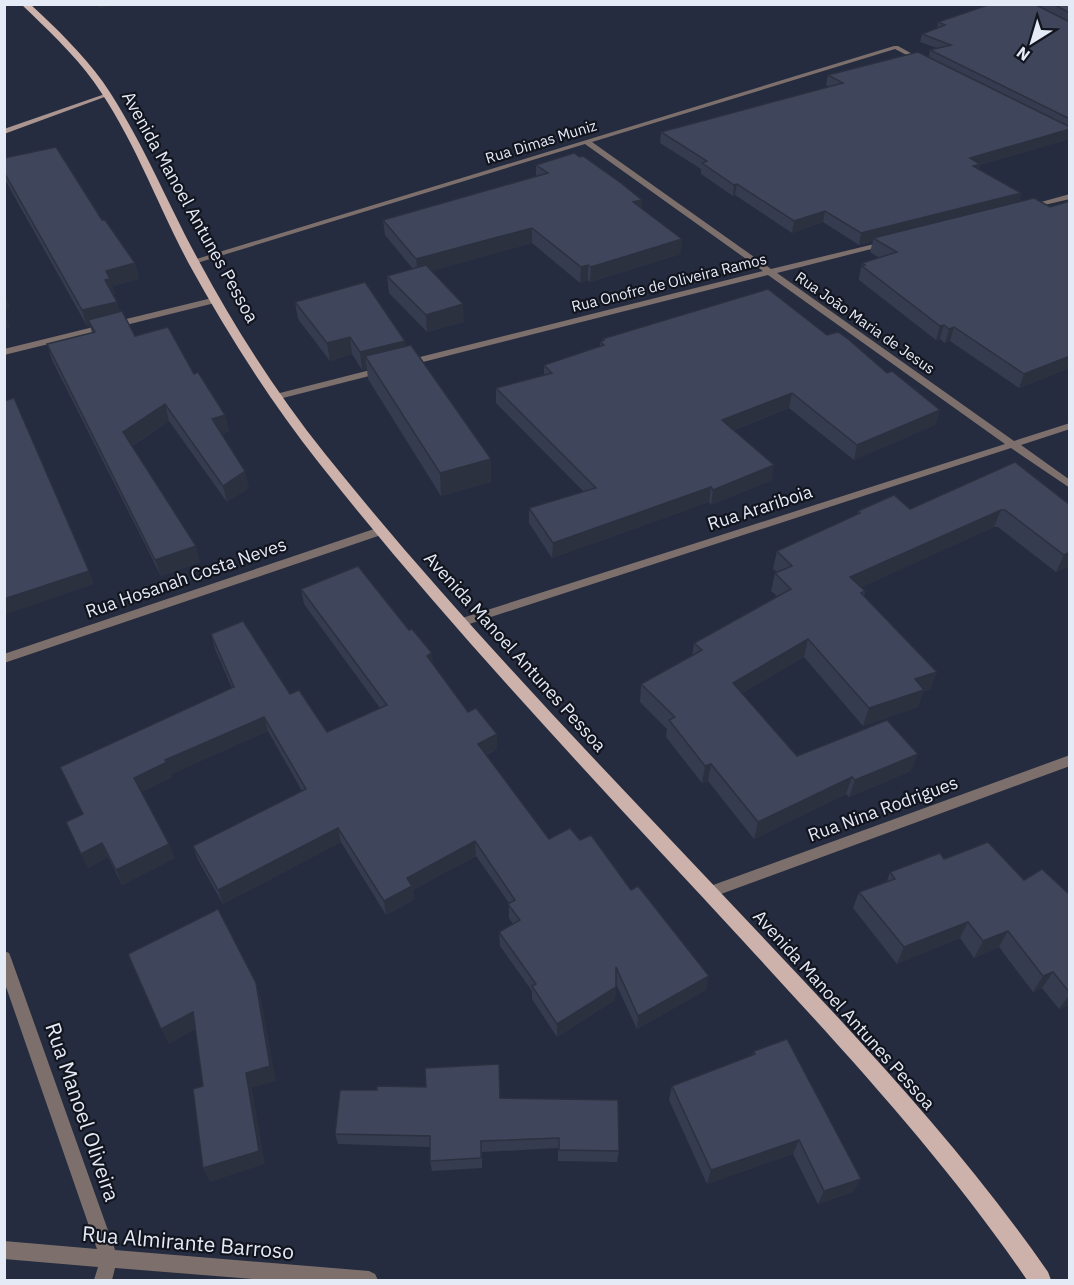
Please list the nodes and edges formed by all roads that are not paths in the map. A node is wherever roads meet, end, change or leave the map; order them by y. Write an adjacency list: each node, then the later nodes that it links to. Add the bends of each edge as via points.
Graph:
1 (25, 4): 3 (main road, Avenida Manoel Antunes Pessoa, via 56,31)
2 (927, 63): 5 (street, Rua Dimas Muniz, via 896,48)
3 (107, 95): 4 (street); 9 (main road, Avenida Manoel Antunes Pessoa)
4 (4, 132)
5 (587, 142): 9 (street, Rua Dimas Muniz); 10 (street, Rua João Maria de Jesus)
6 (1070, 196): 7 (street)
7 (1012, 211)
8 (897, 240): 10 (street, Rua Onofre de Oliveira Ramos)
9 (194, 261): 11 (main road, Avenida Manoel Antunes Pessoa)
10 (770, 272): 13 (street, Rua Onofre de Oliveira Ramos); 17 (street, Rua João Maria de Jesus)
11 (216, 300): 12 (street); 15 (main road, Avenida Manoel Antunes Pessoa)
12 (4, 352)
13 (402, 365)
14 (390, 368): 15 (street)
15 (275, 397): 19 (main road, Avenida Manoel Antunes Pessoa)
16 (1070, 426): 17 (street, Rua Arariboia)
17 (1012, 444): 18 (street, Rua João Maria de Jesus); 20 (street, Rua Arariboia)
18 (1070, 484)
19 (380, 531): 20 (main road, Avenida Manoel Antunes Pessoa); 21 (street, Rua Hosanah Costa Neves)
20 (460, 623): 23 (main road, Avenida Manoel Antunes Pessoa)
21 (4, 659)
22 (1070, 760): 23 (street, Rua Nina Rodrigues)
23 (710, 892): 29 (main road, Avenida Manoel Antunes Pessoa, via 903,1101 1010,1235)
24 (4, 958): 26 (street, Rua Manoel Oliveira)
25 (4, 1250): 26 (street, Rua Almirante Barroso)
26 (109, 1259): 27 (street); 28 (street, Rua Almirante Barroso)
27 (103, 1281)
28 (369, 1281)
29 (1040, 1281)

